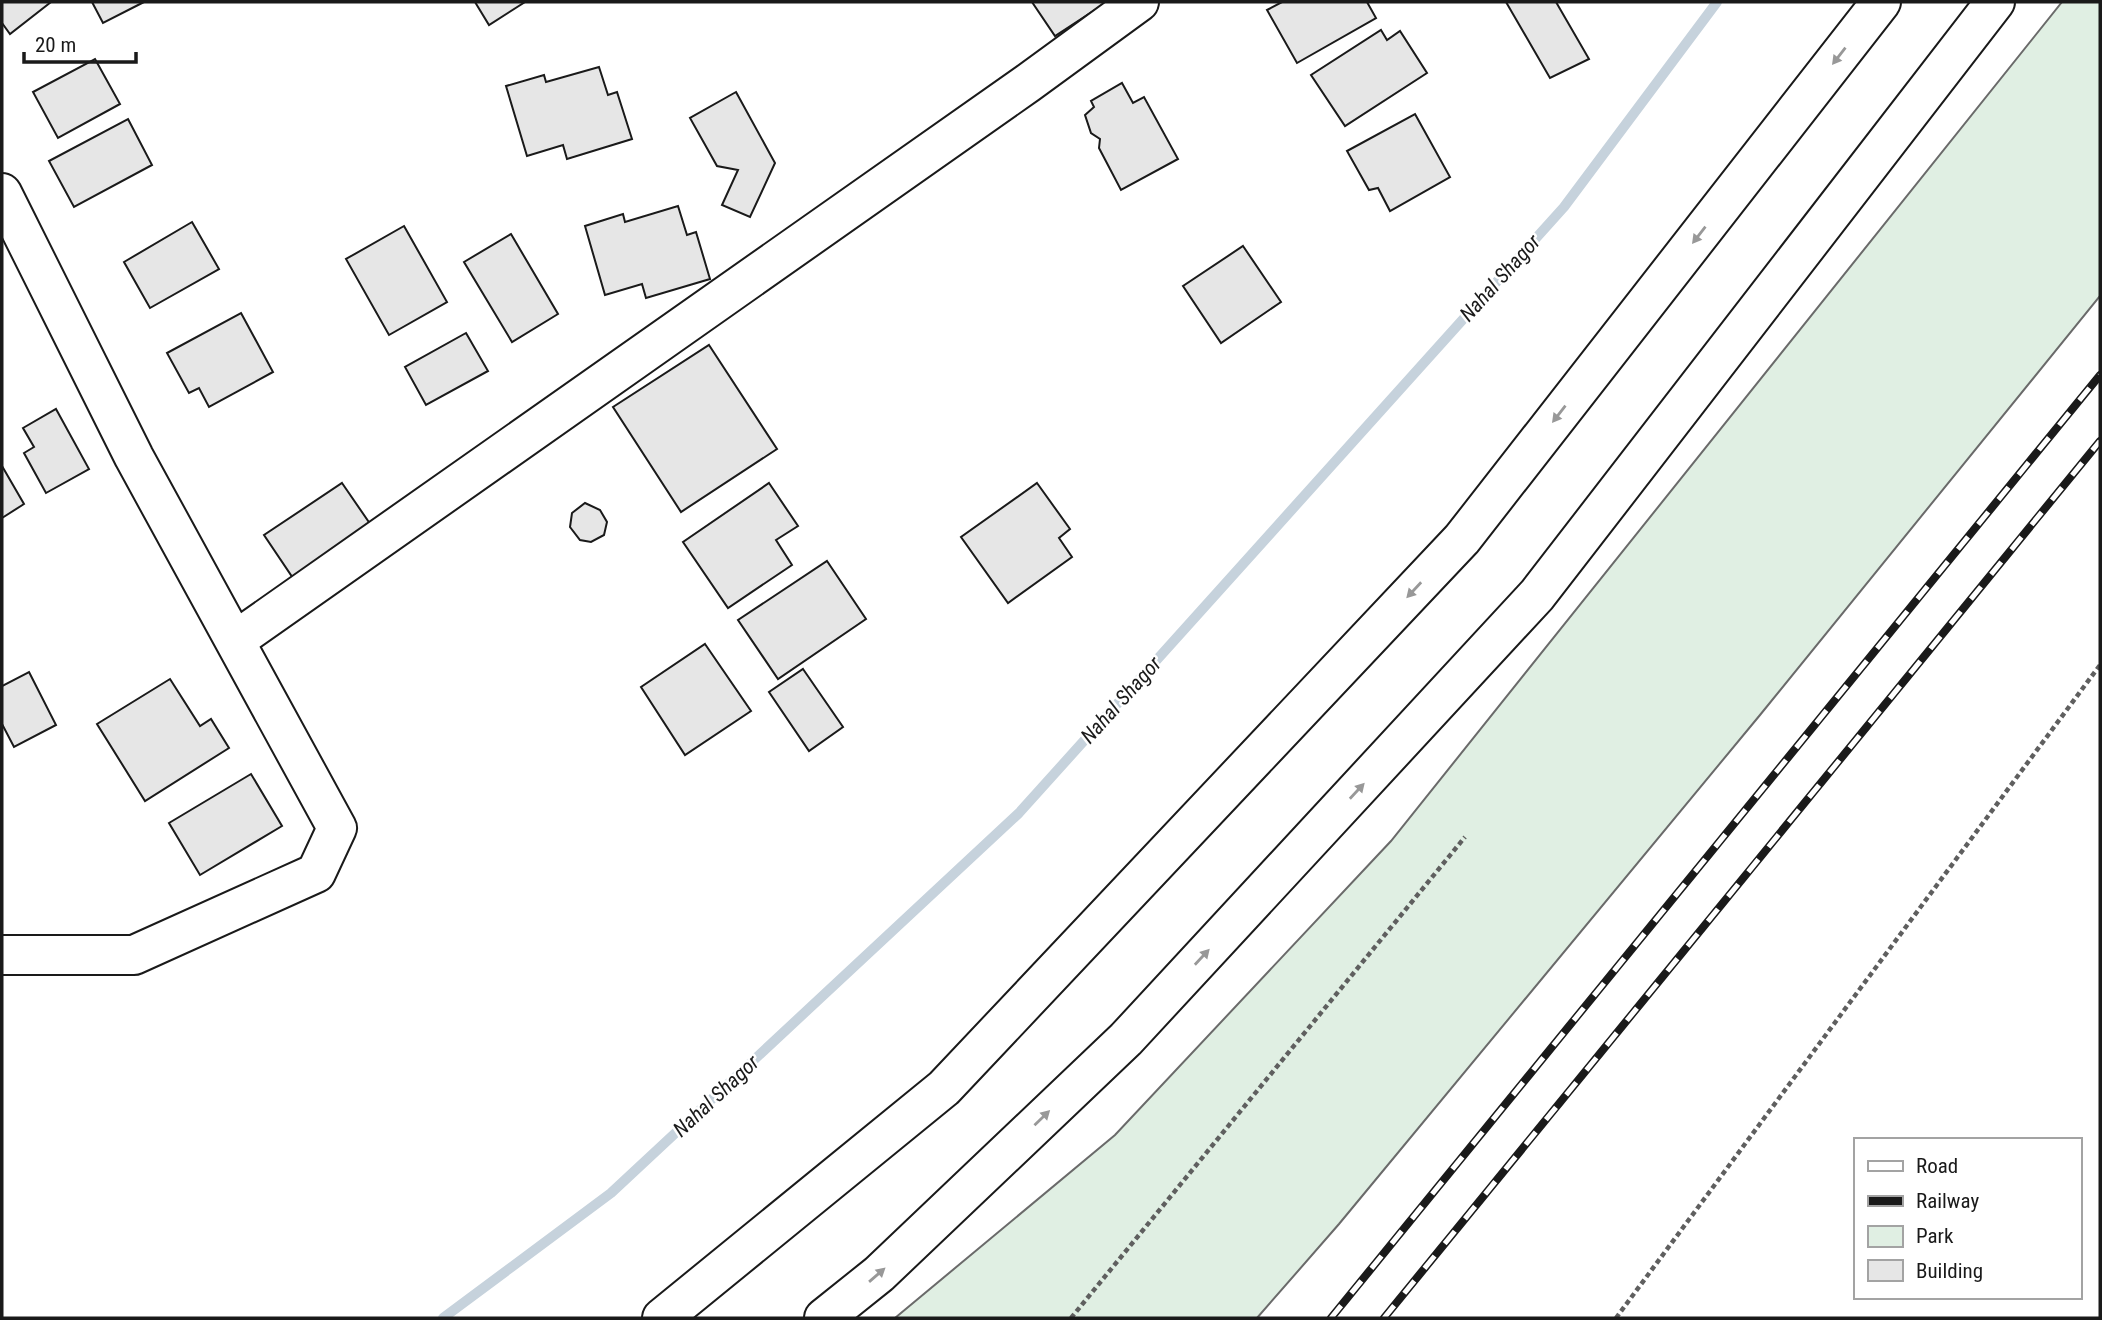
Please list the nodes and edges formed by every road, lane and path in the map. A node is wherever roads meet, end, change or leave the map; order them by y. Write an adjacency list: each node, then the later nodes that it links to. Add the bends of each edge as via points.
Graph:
1 (1139, 2): 5 (main road)
2 (1881, 2): 9 (main road, one-way to 9, via 1462,539 944,1088)
3 (1995, 2): 10 (main road, one-way to 3, via 879,1274 1126,1039 1537,595)
4 (2, 193): 5 (main road, via 134,457)
5 (236, 640): 8 (main road, via 337,828 316,873 134,955)
6 (2100, 665): 12 (path)
7 (1465, 837): 11 (path)
8 (2, 955)
9 (662, 1318)
10 (824, 1318)
11 (1071, 1318)
12 (1616, 1318)

